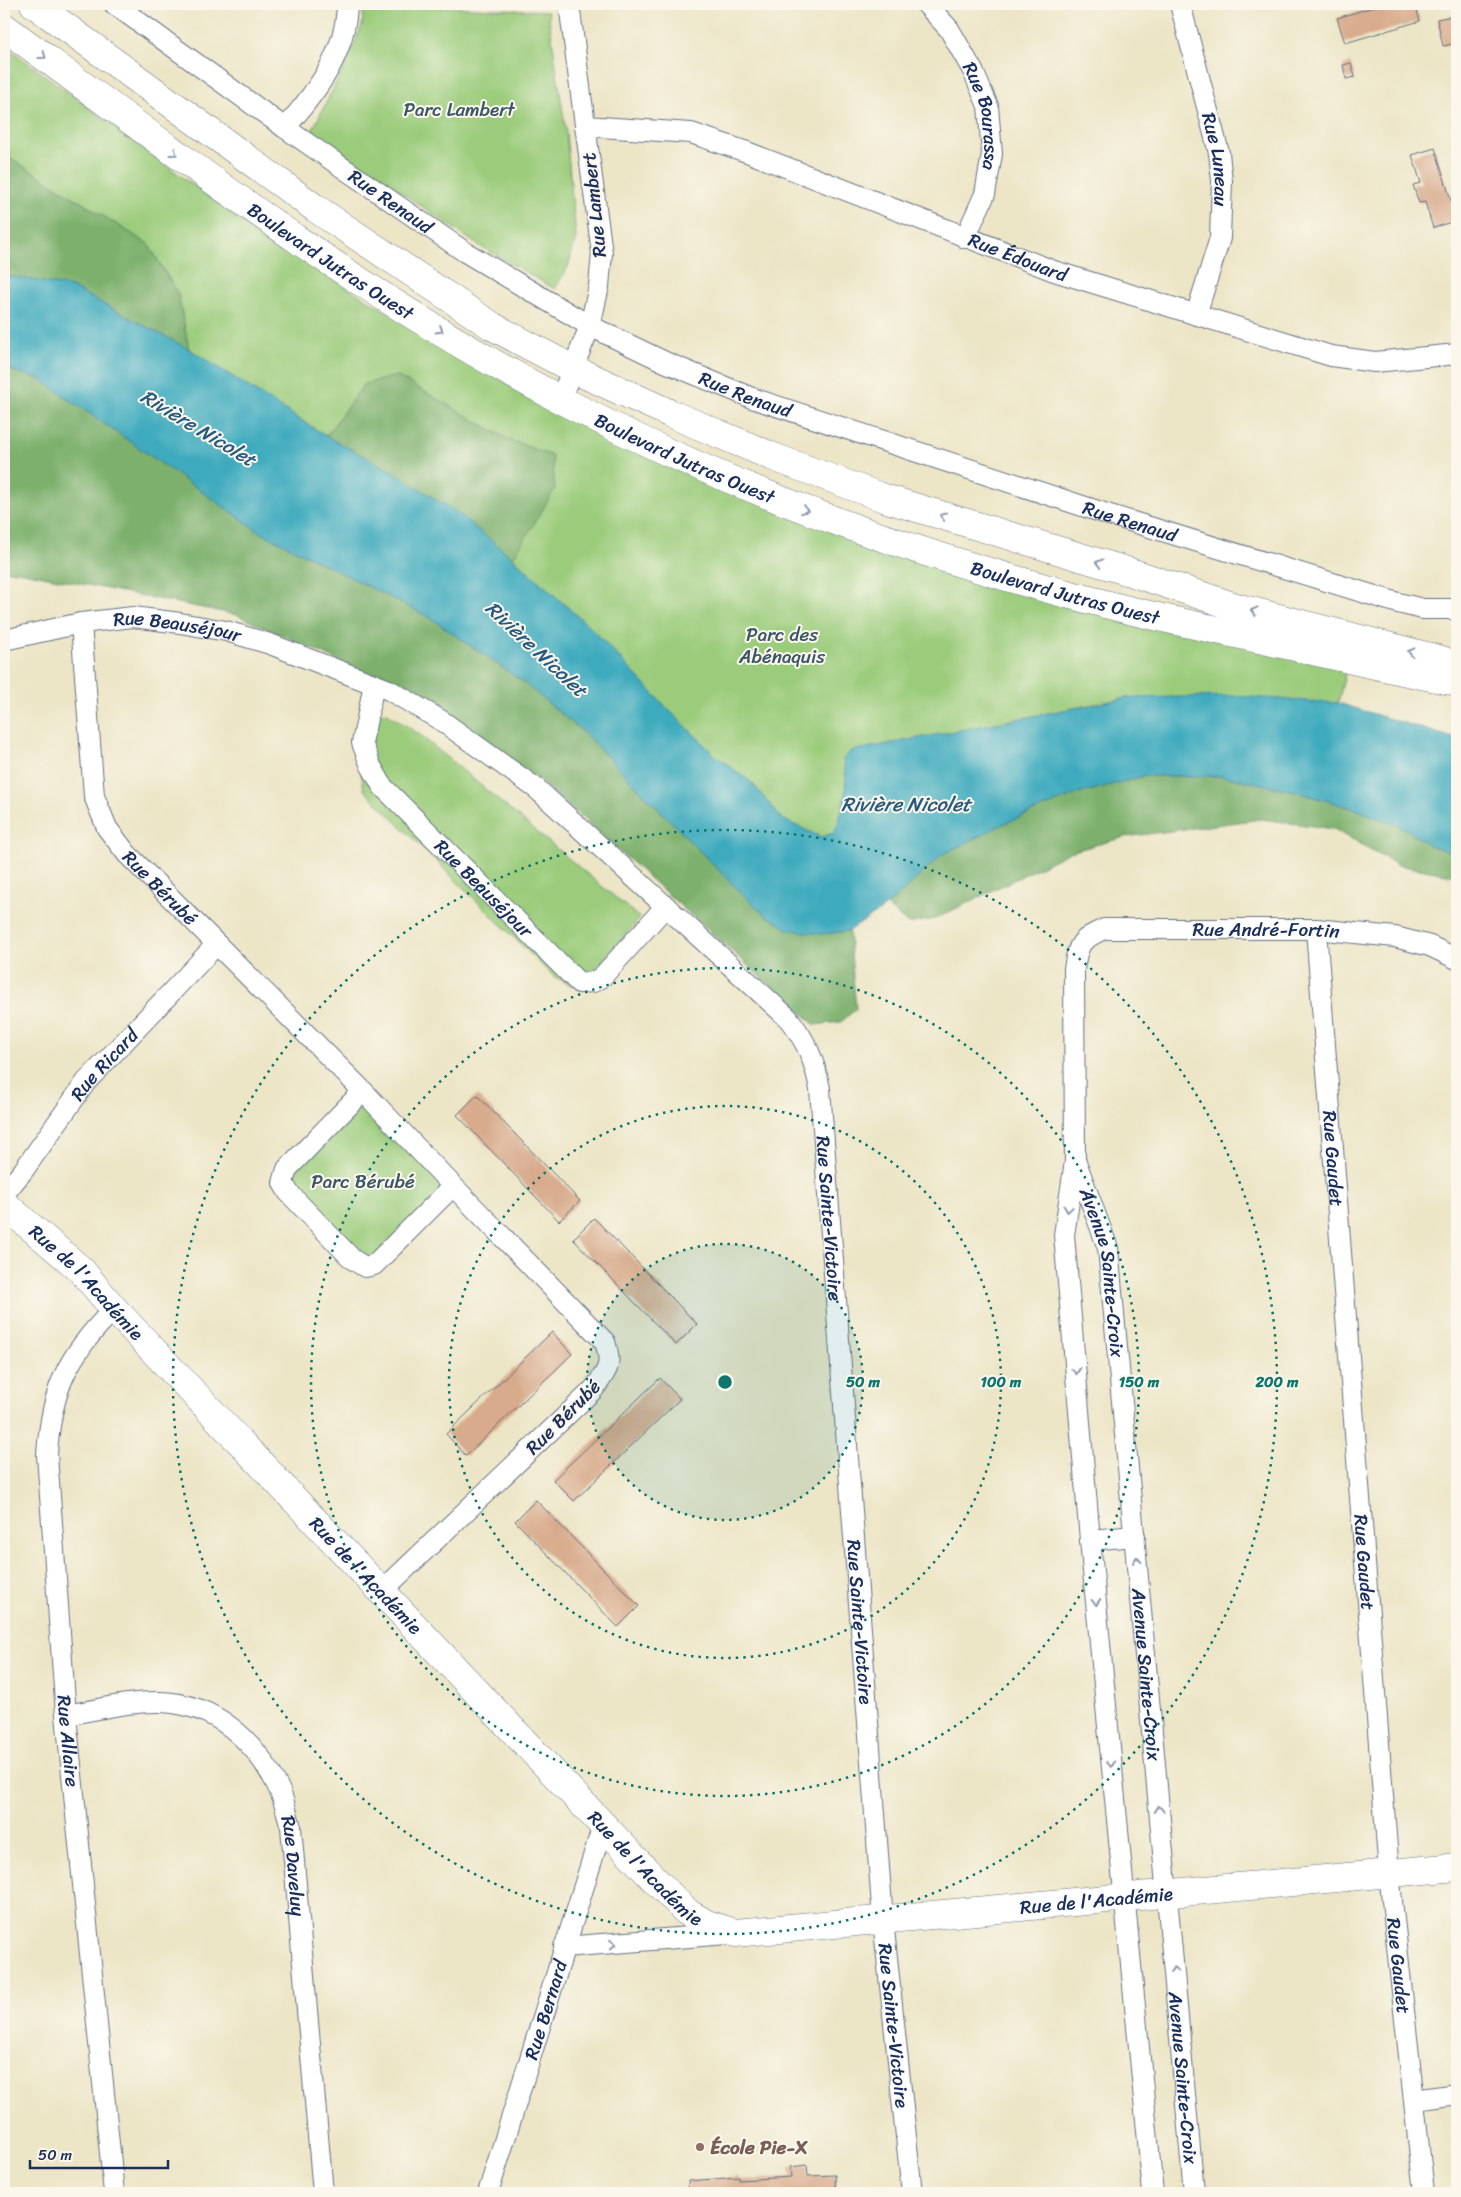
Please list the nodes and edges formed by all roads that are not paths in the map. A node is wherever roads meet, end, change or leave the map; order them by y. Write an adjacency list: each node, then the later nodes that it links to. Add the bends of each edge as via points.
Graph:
1 (34, 4): 14 (main road, Boulevard Jutras Ouest, via 315,208 492,326)
2 (114, 4): 9 (street, Rue Renaud)
3 (347, 4): 9 (street, via 341,42 330,70)
4 (569, 4): 8 (street, Rue Lambert)
5 (926, 4): 10 (street, Rue Bourassa, via 949,28 988,106 992,154 985,194)
6 (1180, 4): 11 (street, Rue Luneau, via 1219,153 1222,181 1220,238)
7 (4, 27): 15 (main road, Boulevard Jutras Ouest, one-way to 15, via 286,233 403,309)
8 (585, 126): 10 (street, Rue Édouard, via 691,133); 12 (street, Rue Lambert, via 602,253)
9 (285, 128): 12 (street, Rue Renaud, via 465,252)
10 (965, 238): 11 (street, Rue Édouard, via 1054,271)
11 (1196, 315): 13 (street, Rue Édouard, via 1353,360 1376,362)
12 (590, 326): 14 (street, Rue Lambert); 16 (street, Rue Renaud, via 752,398 1110,515 1398,603 1423,609)
13 (1457, 354)
14 (573, 369): 15 (street, Rue Lambert); 19 (main road, Boulevard Jutras Ouest, one-way to 14, via 1442,660 1236,607 884,498 768,454)
15 (560, 400): 20 (main road, Boulevard Jutras Ouest, one-way to 20, via 658,449 755,491 862,531 957,561 1108,605)
16 (1457, 609)
17 (81, 623): 18 (street, Rue Beauséjour); 21 (street, Rue Beauséjour, via 133,617 226,630); 24 (street, Rue Bérubé, via 91,773 94,796 107,828 128,854)
18 (4, 640)
19 (1457, 667)
20 (1457, 682)
21 (374, 684): 22 (street, Rue Beauséjour, via 405,698 442,721 536,789); 22 (street, Rue Beauséjour, via 362,743 383,787 579,983 601,978)
22 (666, 906): 27 (street, Rue Beauséjour, via 788,1018)
23 (1316, 929): 25 (street, Rue André-Fortin, via 1104,929 1088,937); 26 (street, Rue André-Fortin, via 1395,936 1430,946); 40 (street, Rue Gaudet)
24 (216, 944): 28 (street, Rue Bérubé); 31 (street, Rue Ricard, via 86,1082)
25 (1077, 949): 29 (street, Avenue Sainte-Croix, via 1074,969)
26 (1457, 959)
27 (810, 1050): 43 (street, Rue Sainte-Victoire, via 820,1089)
28 (363, 1091): 30 (street, Rue Bérubé); 30 (street, via 287,1169 283,1183 289,1193 352,1259 365,1267 374,1266)
29 (1075, 1160): 34 (street, Avenue Sainte-Croix, via 1108,1248); 35 (street, Avenue Sainte-Croix, one-way to 35, via 1064,1235)
30 (452, 1186): 36 (street, Rue Bérubé, via 605,1342 610,1358 606,1373 593,1390)
31 (4, 1194)
32 (4, 1204): 33 (main road, Rue de l'Académie, via 80,1270)
33 (114, 1309): 36 (main road, Rue de l'Académie); 37 (street, Rue Allaire, via 74,1355 53,1402 48,1426 48,1491)
34 (1135, 1536): 35 (street); 41 (street, Avenue Sainte-Croix, one-way to 34)
35 (1090, 1540): 42 (street, Avenue Sainte-Croix, one-way to 42)
36 (381, 1592): 38 (main road, Rue de l'Académie)
37 (66, 1715): 48 (street, Rue Allaire); 49 (street, Rue Daveluy, via 136,1703 191,1706 218,1718 242,1735 265,1762 279,1789 291,1827)
38 (602, 1825): 44 (main road, Rue de l'Académie, via 688,1912 707,1924); 45 (street, Rue Bernard)
39 (1457, 1867): 40 (main road, Rue de l'Académie)
40 (1389, 1873): 41 (main road, Rue de l'Académie); 47 (street, Rue Gaudet)
41 (1166, 1894): 42 (main road, Rue de l'Académie); 53 (street, Avenue Sainte-Croix, one-way to 41)
42 (1124, 1897): 43 (main road, Rue de l'Académie); 52 (street, Avenue Sainte-Croix)
43 (883, 1920): 44 (main road, Rue de l'Académie); 51 (street, Rue Sainte-Victoire)
44 (735, 1934): 45 (street, Rue de l'Académie, one-way to 44)
45 (564, 1948): 50 (street, Rue Bernard)
46 (1457, 2094): 47 (street)
47 (1414, 2100): 54 (street, Rue Gaudet)
48 (114, 2193)
49 (323, 2193)
50 (488, 2193)
51 (912, 2193)
52 (1153, 2193)
53 (1194, 2193)
54 (1424, 2193)

